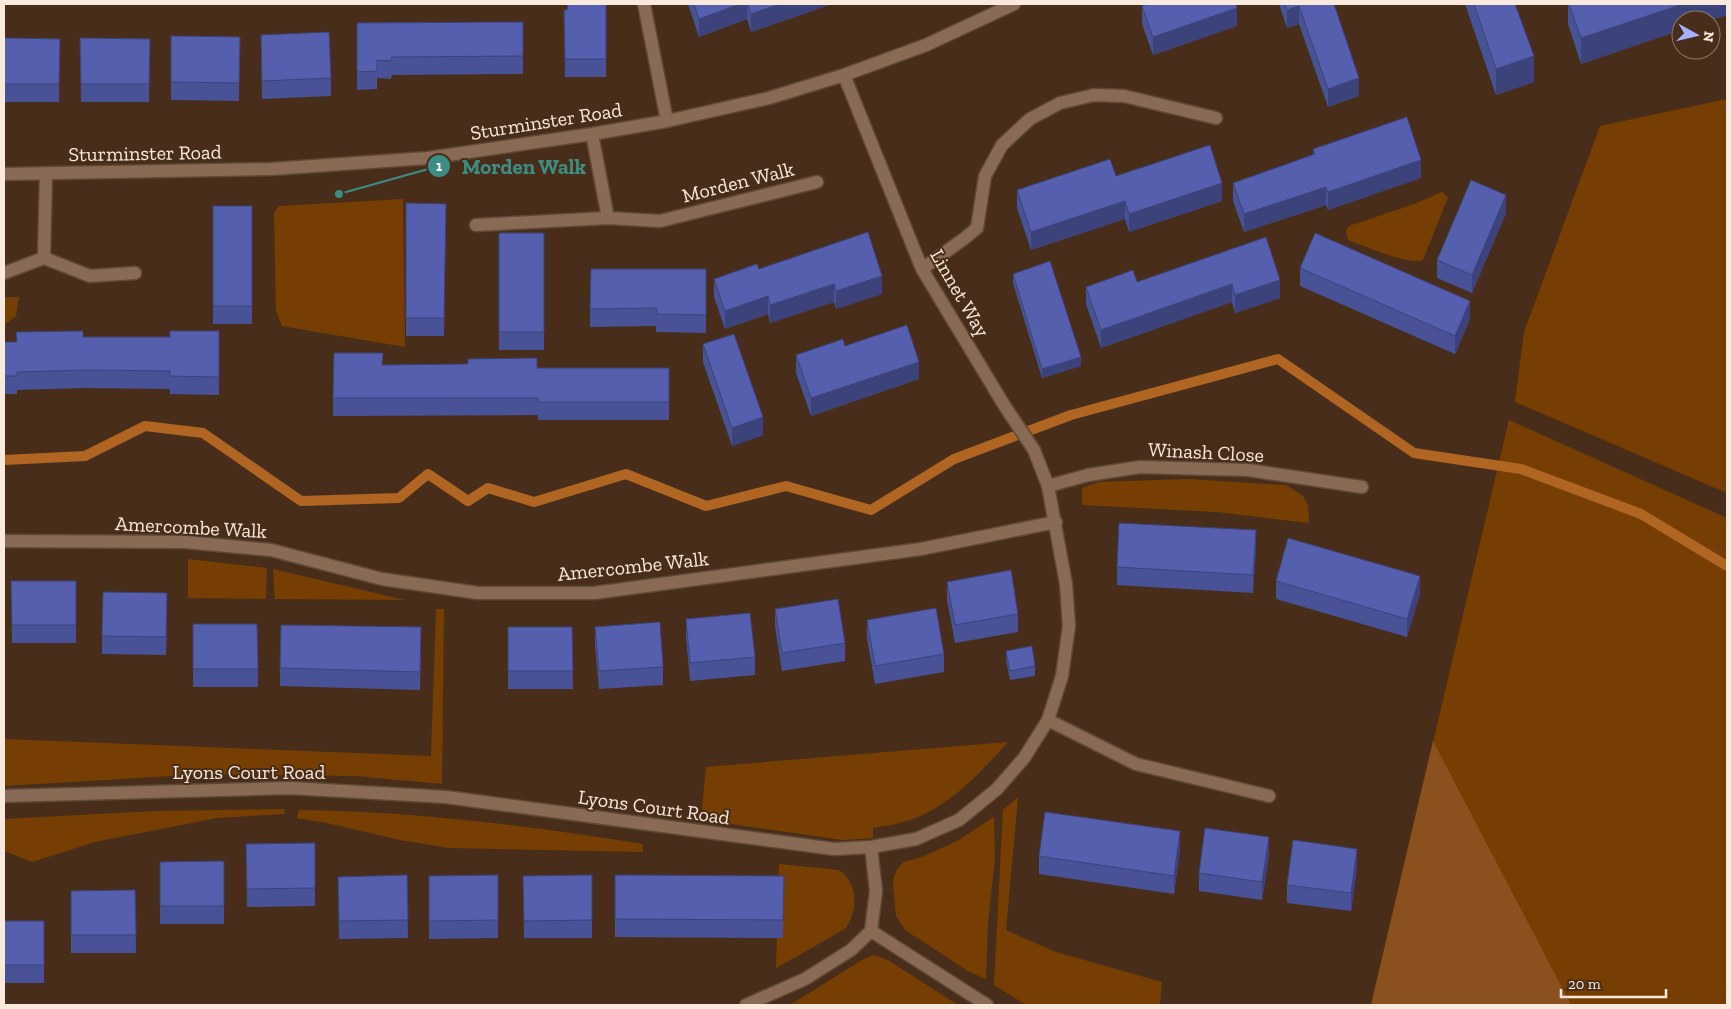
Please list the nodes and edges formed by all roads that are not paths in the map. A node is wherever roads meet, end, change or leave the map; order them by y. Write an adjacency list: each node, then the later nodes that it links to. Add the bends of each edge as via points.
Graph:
1 (644, 4): 5 (street)
2 (1011, 4): 3 (street, Sturminster Road, via 926,45)
3 (844, 75): 5 (street, Sturminster Road, via 769,98); 13 (street, Linnet Way)
4 (1216, 118): 13 (street, via 1124,96 1094,95 1052,107 1030,119 1002,145 985,176 977,228)
5 (667, 121): 6 (street, Sturminster Road)
6 (592, 134): 8 (street, Sturminster Road, via 428,158 354,164); 10 (street)
7 (4, 174): 8 (street, Sturminster Road)
8 (46, 174): 12 (street)
9 (817, 182): 10 (street, Morden Walk, via 660,221)
10 (608, 218): 11 (street, Morden Walk)
11 (476, 225)
12 (44, 258): 14 (street); 15 (street, via 90,276)
13 (922, 269): 16 (street, Linnet Way, via 1034,450)
14 (4, 273)
15 (135, 273)
16 (1048, 486): 17 (street, Winash Close, via 1088,475 1140,467 1248,470); 18 (street, Linnet Way)
17 (1362, 487)
18 (1056, 522): 19 (street, Amercombe Walk, via 921,549 594,593 478,593 382,579 271,550 185,542); 20 (street, Lyons Court Road, via 1069,626 1062,676)
19 (4, 541)
20 (1048, 720): 22 (street, via 1136,764); 23 (street, Lyons Court Road, via 1024,758 997,789 959,820 916,839)
21 (4, 796): 23 (street, Lyons Court Road, via 290,788 446,797 834,850)
22 (1269, 796)
23 (871, 847): 24 (street, via 876,891)
24 (871, 931): 25 (street, via 851,950 805,979); 26 (street)
25 (746, 1005)
26 (987, 1005)

